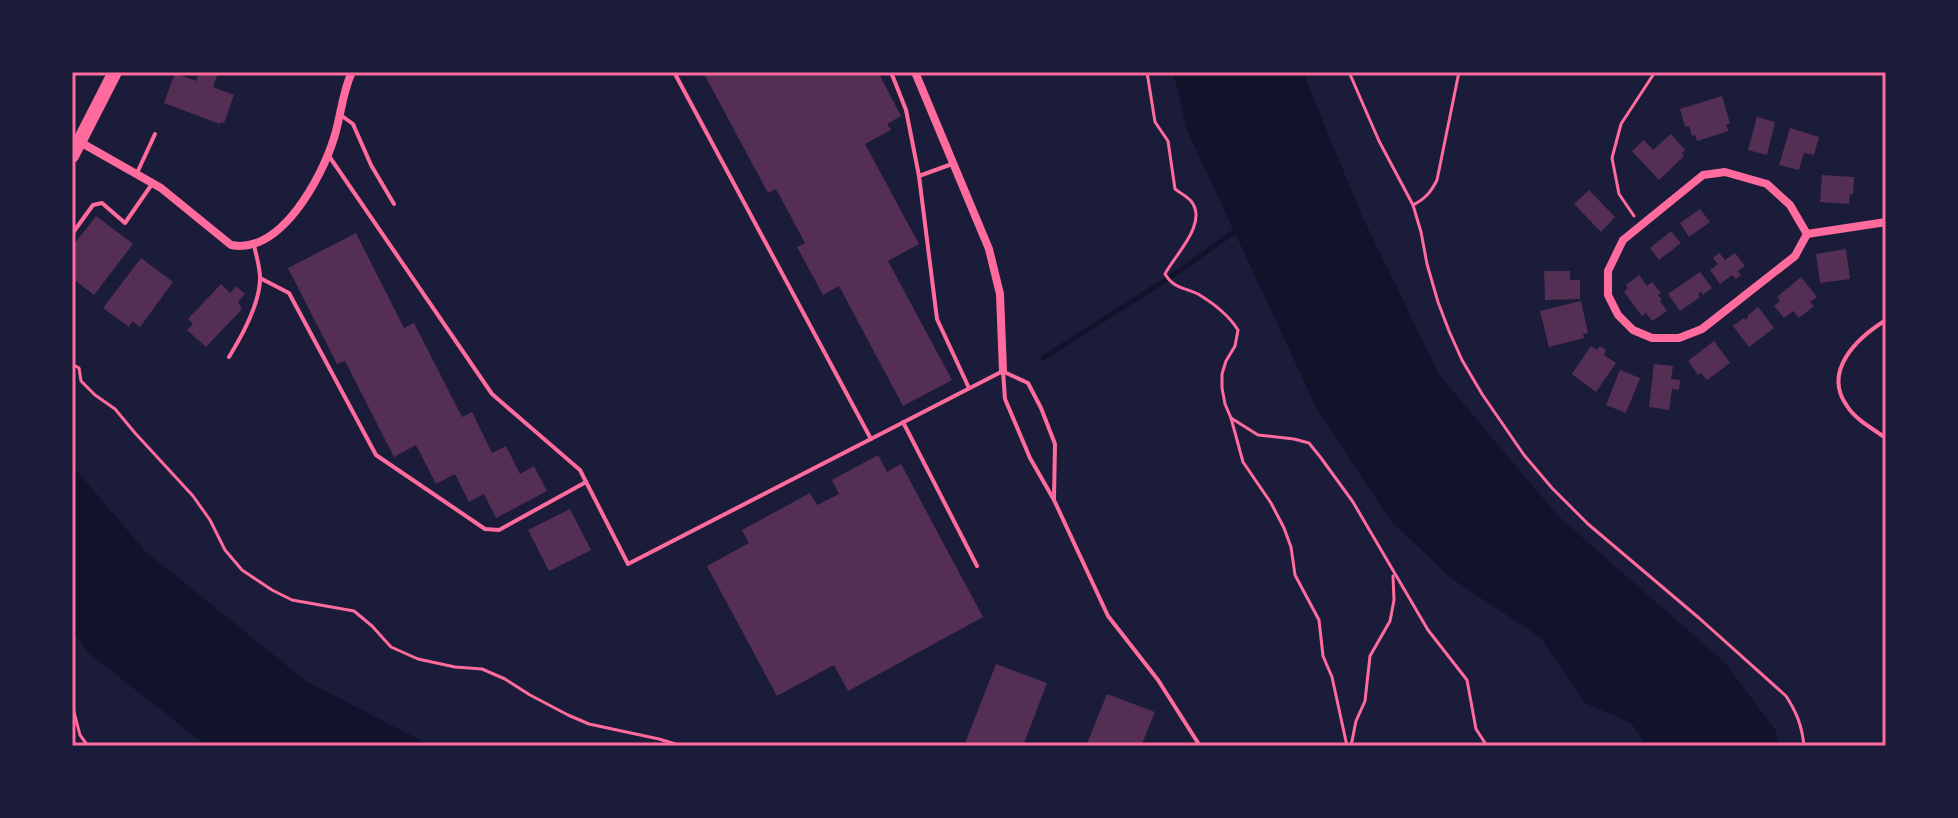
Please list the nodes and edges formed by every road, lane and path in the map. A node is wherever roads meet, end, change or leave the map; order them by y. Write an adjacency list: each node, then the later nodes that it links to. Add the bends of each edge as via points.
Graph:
1 (115, 72): 12 (highway)
2 (352, 72): 10 (street)
3 (674, 72): 34 (lane)
4 (891, 72): 16 (lane, via 906,110)
5 (915, 72): 14 (street)
6 (1147, 72): 31 (path, via 1155,122 1168,141 1175,189 1192,202 1195,212 1184,248 1165,274 1170,284 1197,293 1231,318 1238,330 1222,374)
7 (1349, 72): 19 (path)
8 (1459, 72): 19 (path, via 1437,180)
9 (1655, 72): 21 (path, via 1621,124 1612,158 1619,194)
10 (340, 114): 13 (street); 18 (lane, via 353,124)
11 (155, 134): 15 (lane)
12 (76, 149): 15 (street)
13 (328, 154): 24 (street, via 309,192 277,231); 35 (lane, via 492,394 580,470)
14 (954, 164): 16 (lane); 29 (street, via 989,249 1000,294)
15 (137, 173): 17 (street)
16 (919, 176): 30 (lane, via 937,319)
17 (153, 183): 22 (lane, via 125,223 102,203 93,205); 24 (street, via 231,245)
18 (394, 204)
19 (1413, 205): 45 (path, via 1449,331 1482,394 1524,455 1588,524 1786,696 1801,725)
20 (1886, 222): 23 (street)
21 (1640, 226): 23 (street, via 1703,175 1725,172 1767,184 1790,205); 23 (street, via 1623,240 1608,271 1608,295 1633,330 1652,338 1679,338 1702,329 1795,256)
22 (72, 234)
23 (1807, 234)
24 (254, 245): 25 (lane)
25 (260, 278): 27 (lane, via 245,331); 35 (lane, via 289,293 376,455 485,529 499,530)
26 (1886, 320): 33 (lane, via 1844,359 1837,385 1847,407)
27 (229, 357)
28 (72, 364): 41 (path, via 79,368 81,381 115,409 193,496 242,570 272,590 292,600 354,611 391,647 418,659 482,669 589,724)
29 (1003, 371): 30 (lane); 36 (lane, via 1005,399); 36 (lane, via 1028,383 1041,408 1055,444)
30 (969, 388): 32 (lane)
31 (1231, 418): 38 (path, via 1258,435 1309,443 1353,502); 43 (path, via 1243,462 1284,528 1295,575 1319,620 1323,656)
32 (903, 422): 34 (lane); 37 (lane)
33 (1886, 438)
34 (871, 439): 35 (lane, via 628,564)
35 (586, 482)
36 (1054, 500): 42 (lane, via 1108,616)
37 (977, 566)
38 (1393, 573): 43 (path, via 1390,621 1370,656 1365,701); 44 (path, via 1467,680 1476,729)
39 (72, 704): 40 (path)
40 (88, 746)
41 (682, 746)
42 (1200, 746)
43 (1349, 746)
44 (1487, 746)
45 (1804, 746)

